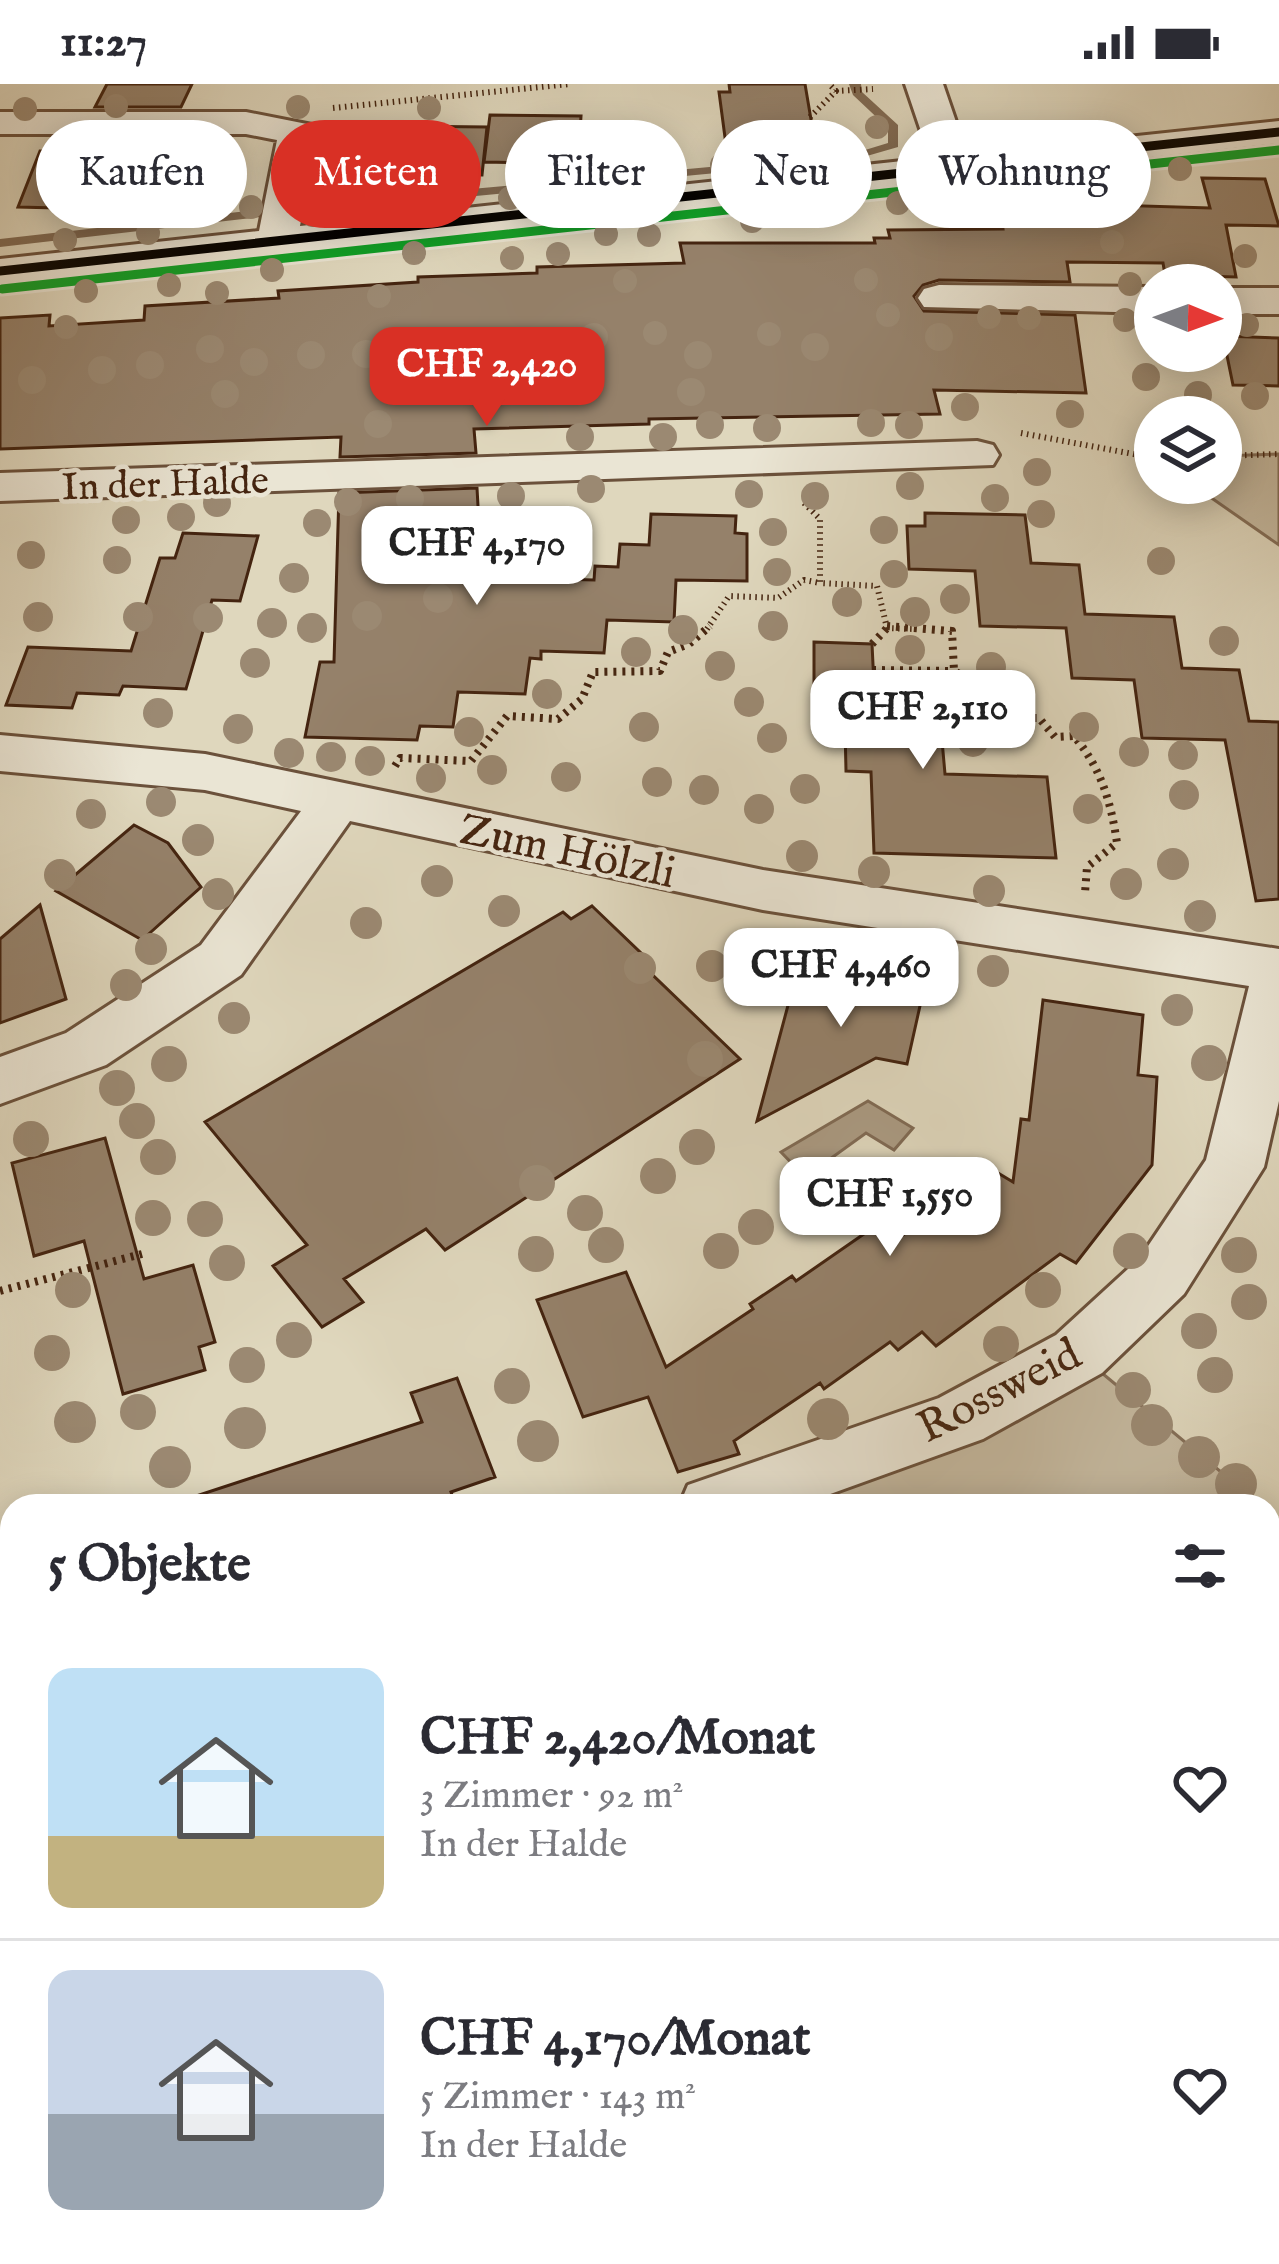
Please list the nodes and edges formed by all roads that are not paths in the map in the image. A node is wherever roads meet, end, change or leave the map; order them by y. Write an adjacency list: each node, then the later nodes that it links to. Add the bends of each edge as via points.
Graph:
1 (924, 84): 2 (street)
2 (936, 120)
3 (0, 123): 7 (street, via 246,123 298,134)
4 (1279, 132): 5 (street)
5 (1151, 145)
6 (896, 172): 7 (street)
7 (277, 241): 8 (street)
8 (0, 271)
9 (939, 298): 10 (street)
10 (1134, 300)
11 (1242, 301): 12 (street)
12 (1279, 301)
13 (977, 455): 14 (street, In der Halde)
14 (0, 488)
15 (0, 753): 16 (street, Zum Hölzli, via 205,772)
16 (352, 804): 17 (street, Zum Hölzli, via 763,890); 18 (street, via 220,960 86,1049)
17 (1279, 975): 19 (street, Rossweid, via 1234,1166 1162,1276 1079,1354 961,1419)
18 (0, 1081)
19 (746, 1494)

